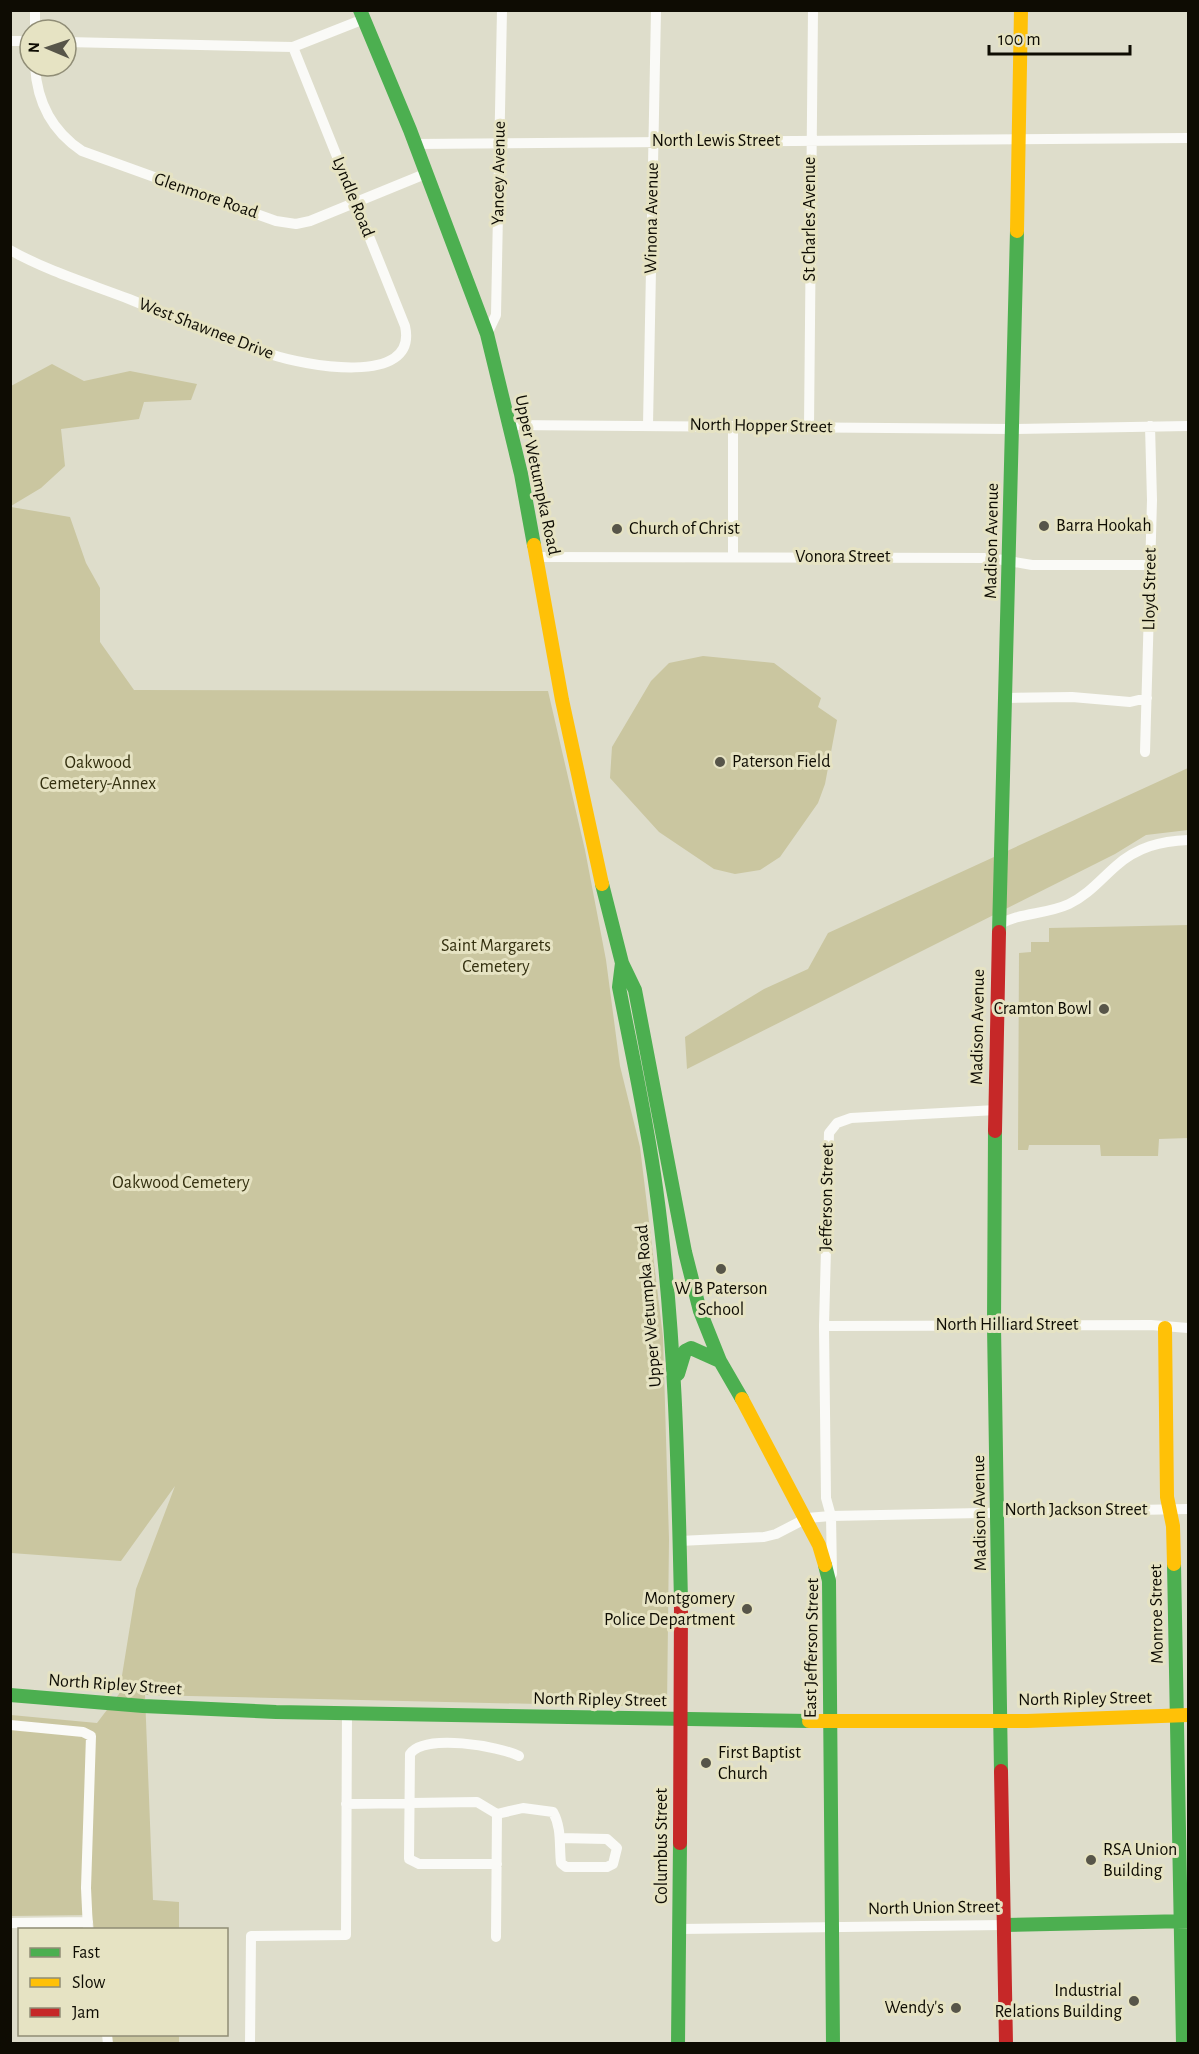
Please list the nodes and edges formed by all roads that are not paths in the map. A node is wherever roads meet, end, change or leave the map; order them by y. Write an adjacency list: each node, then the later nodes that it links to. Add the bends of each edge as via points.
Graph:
1 (501, 10): 13 (street, Yancey Avenue)
2 (656, 10): 12 (street, Winona Avenue)
3 (813, 10): 11 (street, St Charles Avenue)
4 (1021, 10): 10 (main road, Madison Avenue)
5 (362, 15): 7 (street); 14 (main road, Upper Wetumpka Road)
6 (78, 42): 7 (street)
7 (293, 47): 16 (street, Lyndle Road)
8 (36, 78): 16 (street, Glenmore Road, via 48,117 63,136 89,155 285,223 310,221)
9 (1188, 138): 10 (street, North Lewis Street)
10 (1018, 139): 11 (street, North Lewis Street); 26 (main road, Madison Avenue)
11 (810, 140): 12 (street, North Lewis Street); 25 (street, St Charles Avenue)
12 (654, 141): 13 (street, North Lewis Street); 21 (street, Winona Avenue)
13 (500, 142): 14 (street, North Lewis Street); 18 (street, Yancey Avenue, via 496,315)
14 (415, 144): 15 (main road, Upper Wetumpka Road)
15 (425, 174): 16 (street, Glenmore Road); 18 (main road, Upper Wetumpka Road)
16 (356, 203): 19 (street, Lyndle Road, via 403,318)
17 (10, 250): 19 (street, West Shawnee Drive, via 244,345 294,361 374,366 391,362)
18 (487, 334): 20 (main road, Upper Wetumpka Road)
19 (405, 348)
20 (508, 425): 21 (street, North Hopper Street); 27 (main road, Upper Wetumpka Road)
21 (648, 425): 22 (street, North Hopper Street)
22 (733, 426): 25 (street, North Hopper Street); 28 (street)
23 (1150, 426): 24 (street, North Hopper Street); 26 (street, North Hopper Street); 30 (street, Lloyd Street)
24 (1188, 426)
25 (808, 427): 26 (street, North Hopper Street)
26 (1012, 429): 29 (main road, Madison Avenue)
27 (536, 557): 28 (street, Vonora Street); 36 (main road, Upper Wetumpka Road, via 591,834)
28 (733, 557): 29 (street, Vonora Street)
29 (1010, 561): 30 (street, Vonora Street, via 1032,565); 31 (main road, Madison Avenue)
30 (1150, 565): 32 (street, Lloyd Street)
31 (1007, 698): 32 (street, via 1072,697 1130,702); 35 (main road, Madison Avenue)
32 (1147, 698): 33 (street, Lloyd Street)
33 (1145, 752)
34 (1188, 840): 35 (street, via 1139,850 1078,899)
35 (998, 925): 37 (main road, Madison Avenue)
36 (622, 963): 38 (main road, Upper Wetumpka Road, via 632,979 644,1031); 39 (main road, Upper Wetumpka Road, via 619,987)
37 (996, 1110): 40 (street, Jefferson Street, via 851,1118 831,1128 827,1143); 41 (main road, Madison Avenue)
38 (668, 1166): 39 (main road); 44 (main road, Upper Wetumpka Road, via 691,1281 706,1332)
39 (652, 1170): 45 (main road, Upper Wetumpka Road)
40 (824, 1326): 41 (street, North Hilliard Street); 49 (street, East Jefferson Street, via 826,1498)
41 (994, 1326): 42 (street, North Hilliard Street); 48 (main road, Madison Avenue)
42 (1165, 1328): 43 (street, North Hilliard Street); 46 (main road, Monroe Street)
43 (1188, 1328)
44 (720, 1361): 45 (main road, via 699,1350 685,1351); 50 (main road, Upper Wetumpka Road)
45 (675, 1387): 51 (main road, Upper Wetumpka Road)
46 (1170, 1509): 47 (street, North Jackson Street); 48 (street, North Jackson Street); 56 (main road, Monroe Street)
47 (1188, 1509)
48 (999, 1511): 49 (street, North Jackson Street); 58 (main road, Madison Avenue)
49 (831, 1516): 50 (street, North Jackson Street); 52 (street, East Jefferson Street)
50 (807, 1518): 51 (street, North Jackson Street, via 764,1537); 52 (main road, Upper Wetumpka Road, via 825,1564)
51 (679, 1541): 53 (main road, Upper Wetumpka Road)
52 (829, 1612): 59 (main road, East Jefferson Street)
53 (680, 1649): 57 (main road, Columbus Street)
54 (10, 1695): 55 (main road, North Ripley Street, via 140,1707)
55 (346, 1712): 57 (main road, North Ripley Street); 63 (street)
56 (1183, 1715): 58 (main road, North Ripley Street); 67 (main road, Monroe Street)
57 (680, 1719): 59 (main road, North Ripley Street); 72 (main road, Columbus Street)
58 (1001, 1719): 59 (main road, North Ripley Street); 69 (main road, Madison Avenue)
59 (828, 1721): 71 (main road, East Jefferson Street)
60 (10, 1725): 70 (street, via 91,1736 87,1778)
61 (519, 1756): 62 (street, via 492,1746 420,1745 410,1754)
62 (408, 1803): 63 (street); 64 (street, via 477,1802); 66 (street, via 409,1859 414,1863)
63 (346, 1804): 74 (street, via 346,1935 251,1936)
64 (497, 1814): 65 (street, via 523,1808 548,1810 556,1818); 66 (street)
65 (560, 1838): 65 (street, via 561,1863 566,1867 614,1864 617,1848 607,1839)
66 (497, 1864): 73 (street)
67 (1184, 1922): 69 (main road, North Union Street); 78 (main road, Monroe Street)
68 (10, 1923): 70 (street)
69 (1004, 1925): 71 (street, North Union Street); 77 (main road, Madison Avenue)
70 (88, 1926)
71 (832, 1928): 72 (street, North Union Street); 76 (main road, East Jefferson Street)
72 (679, 1929): 75 (main road, Columbus Street)
73 (496, 1937)
74 (250, 2043)
75 (678, 2043)
76 (833, 2043)
77 (1006, 2043)
78 (1183, 2043)

